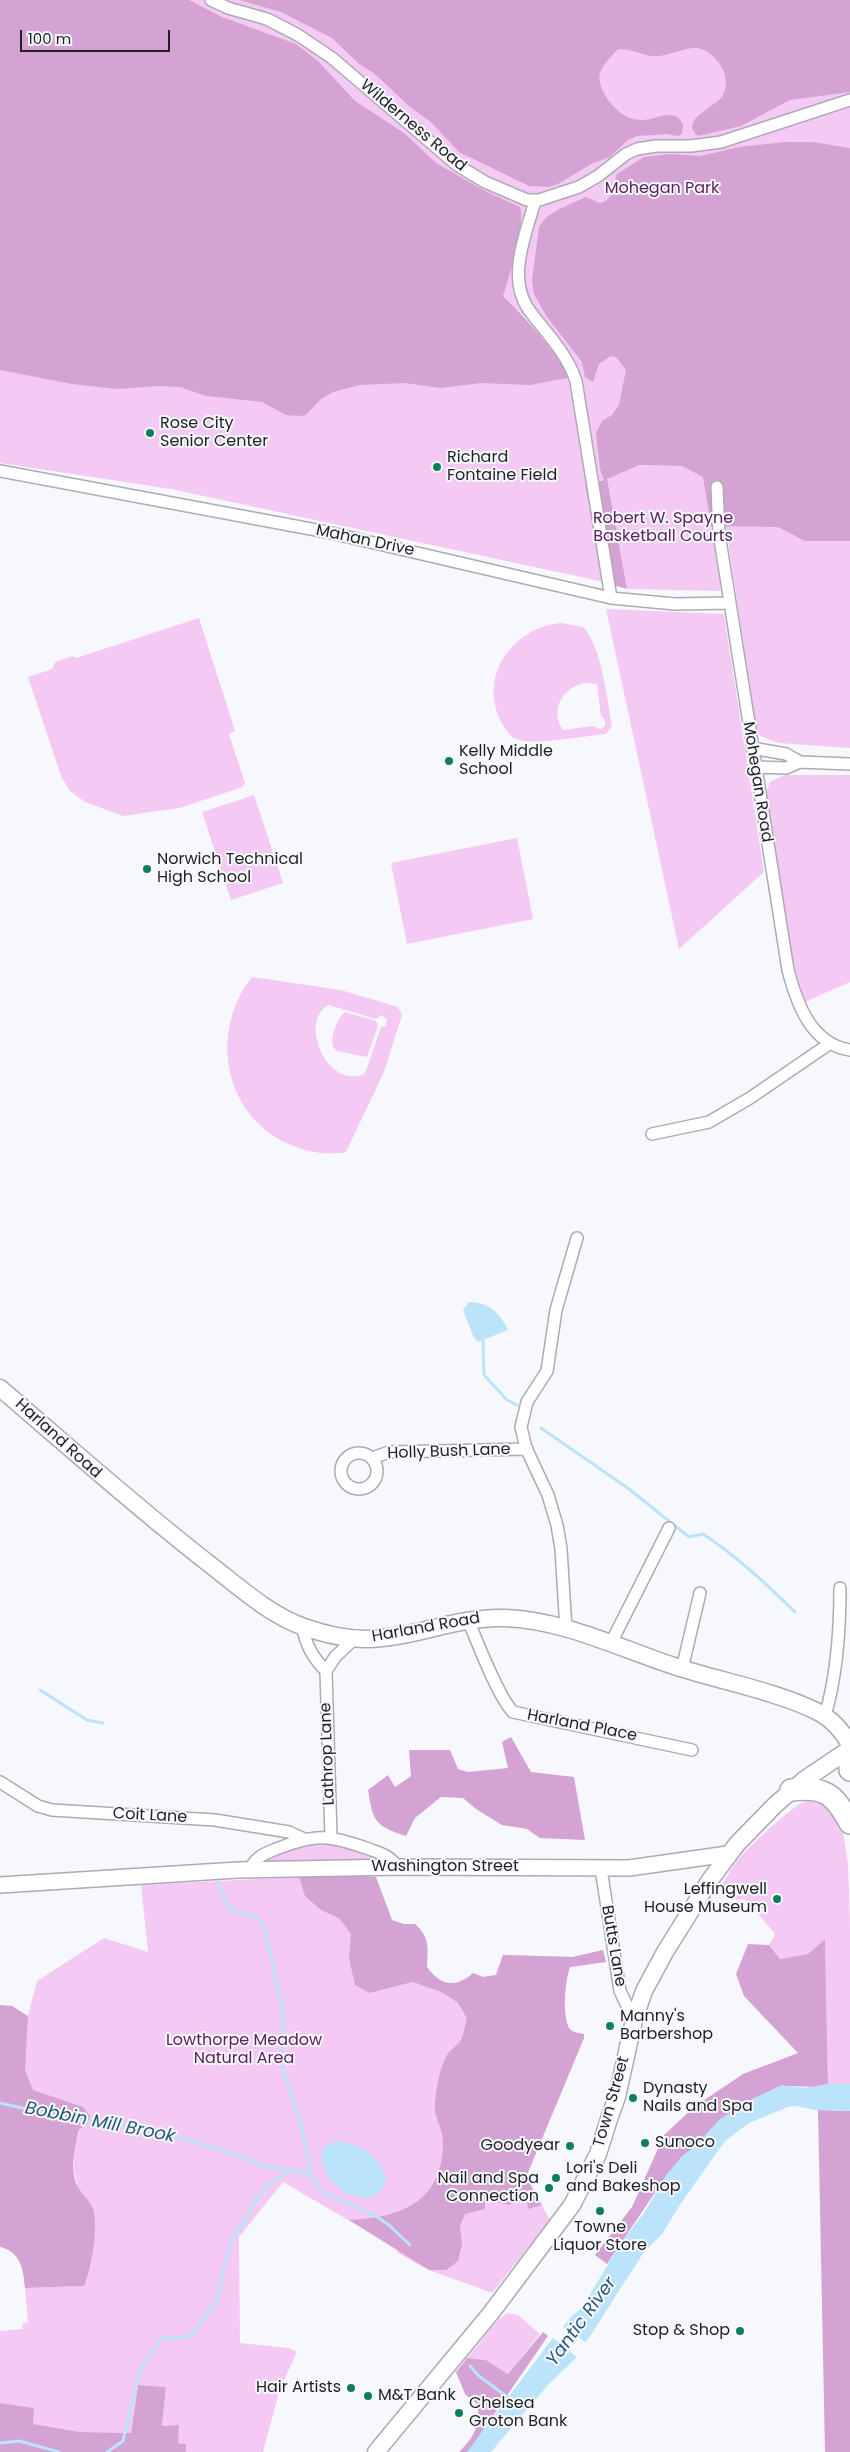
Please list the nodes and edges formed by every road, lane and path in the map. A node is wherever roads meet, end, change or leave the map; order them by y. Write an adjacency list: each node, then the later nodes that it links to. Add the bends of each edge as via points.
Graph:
1 (212, 0): 3 (street, Wilderness Road, via 267,19 298,35 332,58 457,165 515,197)
2 (850, 100): 3 (street, via 721,142 637,149 580,187)
3 (535, 201): 6 (street, via 521,252 519,289 526,307 559,346 574,376)
4 (0, 471): 6 (street, Mahan Drive, via 327,532)
5 (716, 487): 7 (street, Mohegan Road)
6 (611, 598): 7 (street, Mahan Drive, via 675,604)
7 (730, 604): 8 (street, Mohegan Road)
8 (752, 748): 9 (street, via 786,754); 11 (street, Mohegan Road)
9 (800, 762): 10 (street); 11 (street, via 786,768)
10 (850, 764)
11 (755, 766): 12 (street, Mohegan Road, via 788,974 808,1022)
12 (830, 1044): 13 (street, Mohegan Road); 14 (street, via 714,1120)
13 (850, 1050)
14 (652, 1134)
15 (577, 1238): 17 (street, via 556,1310 547,1371 524,1410 522,1431)
16 (0, 1388): 23 (main road, Harland Road, via 173,1536 260,1603)
17 (527, 1450): 18 (street, Holly Bush Lane, via 389,1452); 24 (street, via 548,1495 559,1534)
18 (372, 1458)
19 (669, 1528): 26 (street)
20 (840, 1588): 29 (street, via 838,1643)
21 (700, 1593): 27 (street)
22 (468, 1620): 24 (main road, Harland Road, via 513,1618); 25 (main road, Harland Road, via 383,1638); 32 (street, Harland Place, via 506,1703 514,1712)
23 (303, 1626): 25 (main road, Harland Road); 28 (street, via 310,1651)
24 (566, 1630): 26 (main road, Harland Road)
25 (354, 1639): 28 (street)
26 (611, 1643): 27 (main road, Harland Road)
27 (682, 1669): 29 (main road, Harland Road, via 786,1700)
28 (326, 1671): 38 (street, Lathrop Lane)
29 (824, 1716): 30 (main road, Harland Road)
30 (850, 1744)
31 (850, 1749): 36 (main road)
32 (692, 1750)
33 (850, 1754): 34 (highway)
34 (850, 1770)
35 (0, 1782): 39 (street, Coit Lane, via 38,1806 52,1810 215,1820 289,1832)
36 (791, 1790): 37 (highway, via 829,1793); 40 (main road)
37 (850, 1823)
38 (331, 1837): 39 (street); 41 (street, via 389,1857)
39 (304, 1839): 43 (street, via 258,1858)
40 (728, 1854): 42 (street, Washington Street); 45 (main road, Town Street, via 665,1952 644,1991)
41 (398, 1867): 42 (street, Washington Street); 43 (street, Washington Street)
42 (601, 1869): 45 (street, Butts Lane, via 620,1991)
43 (250, 1870): 44 (street, Washington Street)
44 (0, 1885)
45 (634, 2020): 46 (main road, Town Street, via 598,2154 572,2205 491,2313)
46 (376, 2452)

